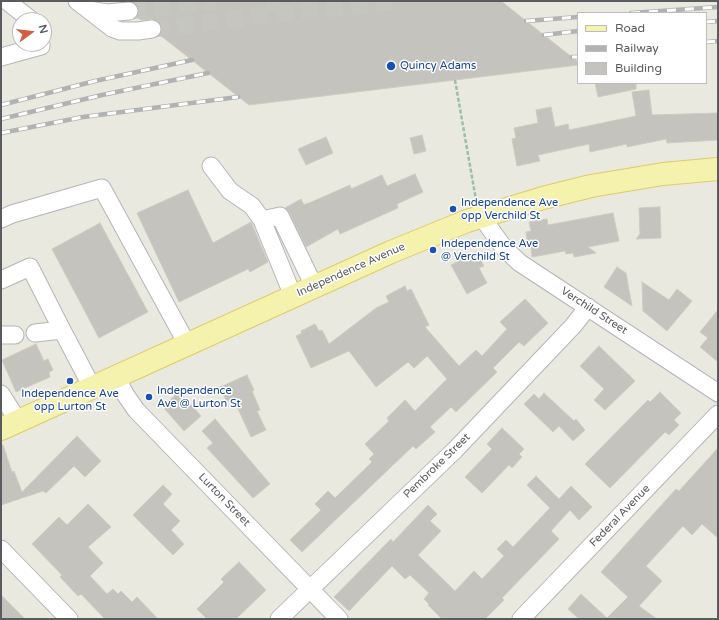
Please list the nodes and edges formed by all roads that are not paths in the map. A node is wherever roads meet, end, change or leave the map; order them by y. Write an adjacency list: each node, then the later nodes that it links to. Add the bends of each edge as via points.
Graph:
1 (7, 1): 4 (street)
2 (83, 6): 3 (street, via 107,13); 5 (street, via 120,31)
3 (129, 11)
4 (21, 12)
5 (152, 29)
6 (19, 52): 7 (street)
7 (1, 57)
8 (210, 166): 12 (street, via 230,191 252,206)
9 (718, 168): 10 (main road, Independence Avenue, via 591,186)
10 (481, 216): 14 (main road, Independence Avenue); 16 (street, Verchild Street, via 504,248 520,263)
11 (1, 219): 19 (street, via 102,188)
12 (262, 220): 14 (street, via 280,216); 15 (street)
13 (1, 280): 17 (street, via 30,267)
14 (314, 286): 15 (main road, Independence Avenue)
15 (293, 296): 19 (main road, Independence Avenue)
16 (588, 307): 22 (street, Verchild Street); 27 (street, Pembroke Street, via 455,450)
17 (62, 330): 18 (street); 21 (street)
18 (35, 333)
19 (187, 344): 20 (main road, Independence Avenue)
20 (116, 377): 21 (main road, Independence Avenue); 27 (street, Lurton Street, via 136,410)
21 (92, 387): 25 (main road, Independence Avenue)
22 (718, 393)
23 (1, 394): 25 (street)
24 (718, 414): 31 (street, Federal Avenue)
25 (9, 425)
26 (1, 549): 28 (street)
27 (310, 589): 29 (street, Pembroke Street); 30 (street, Lurton Street)
28 (69, 619)
29 (278, 619)
30 (339, 619)
31 (521, 619)

